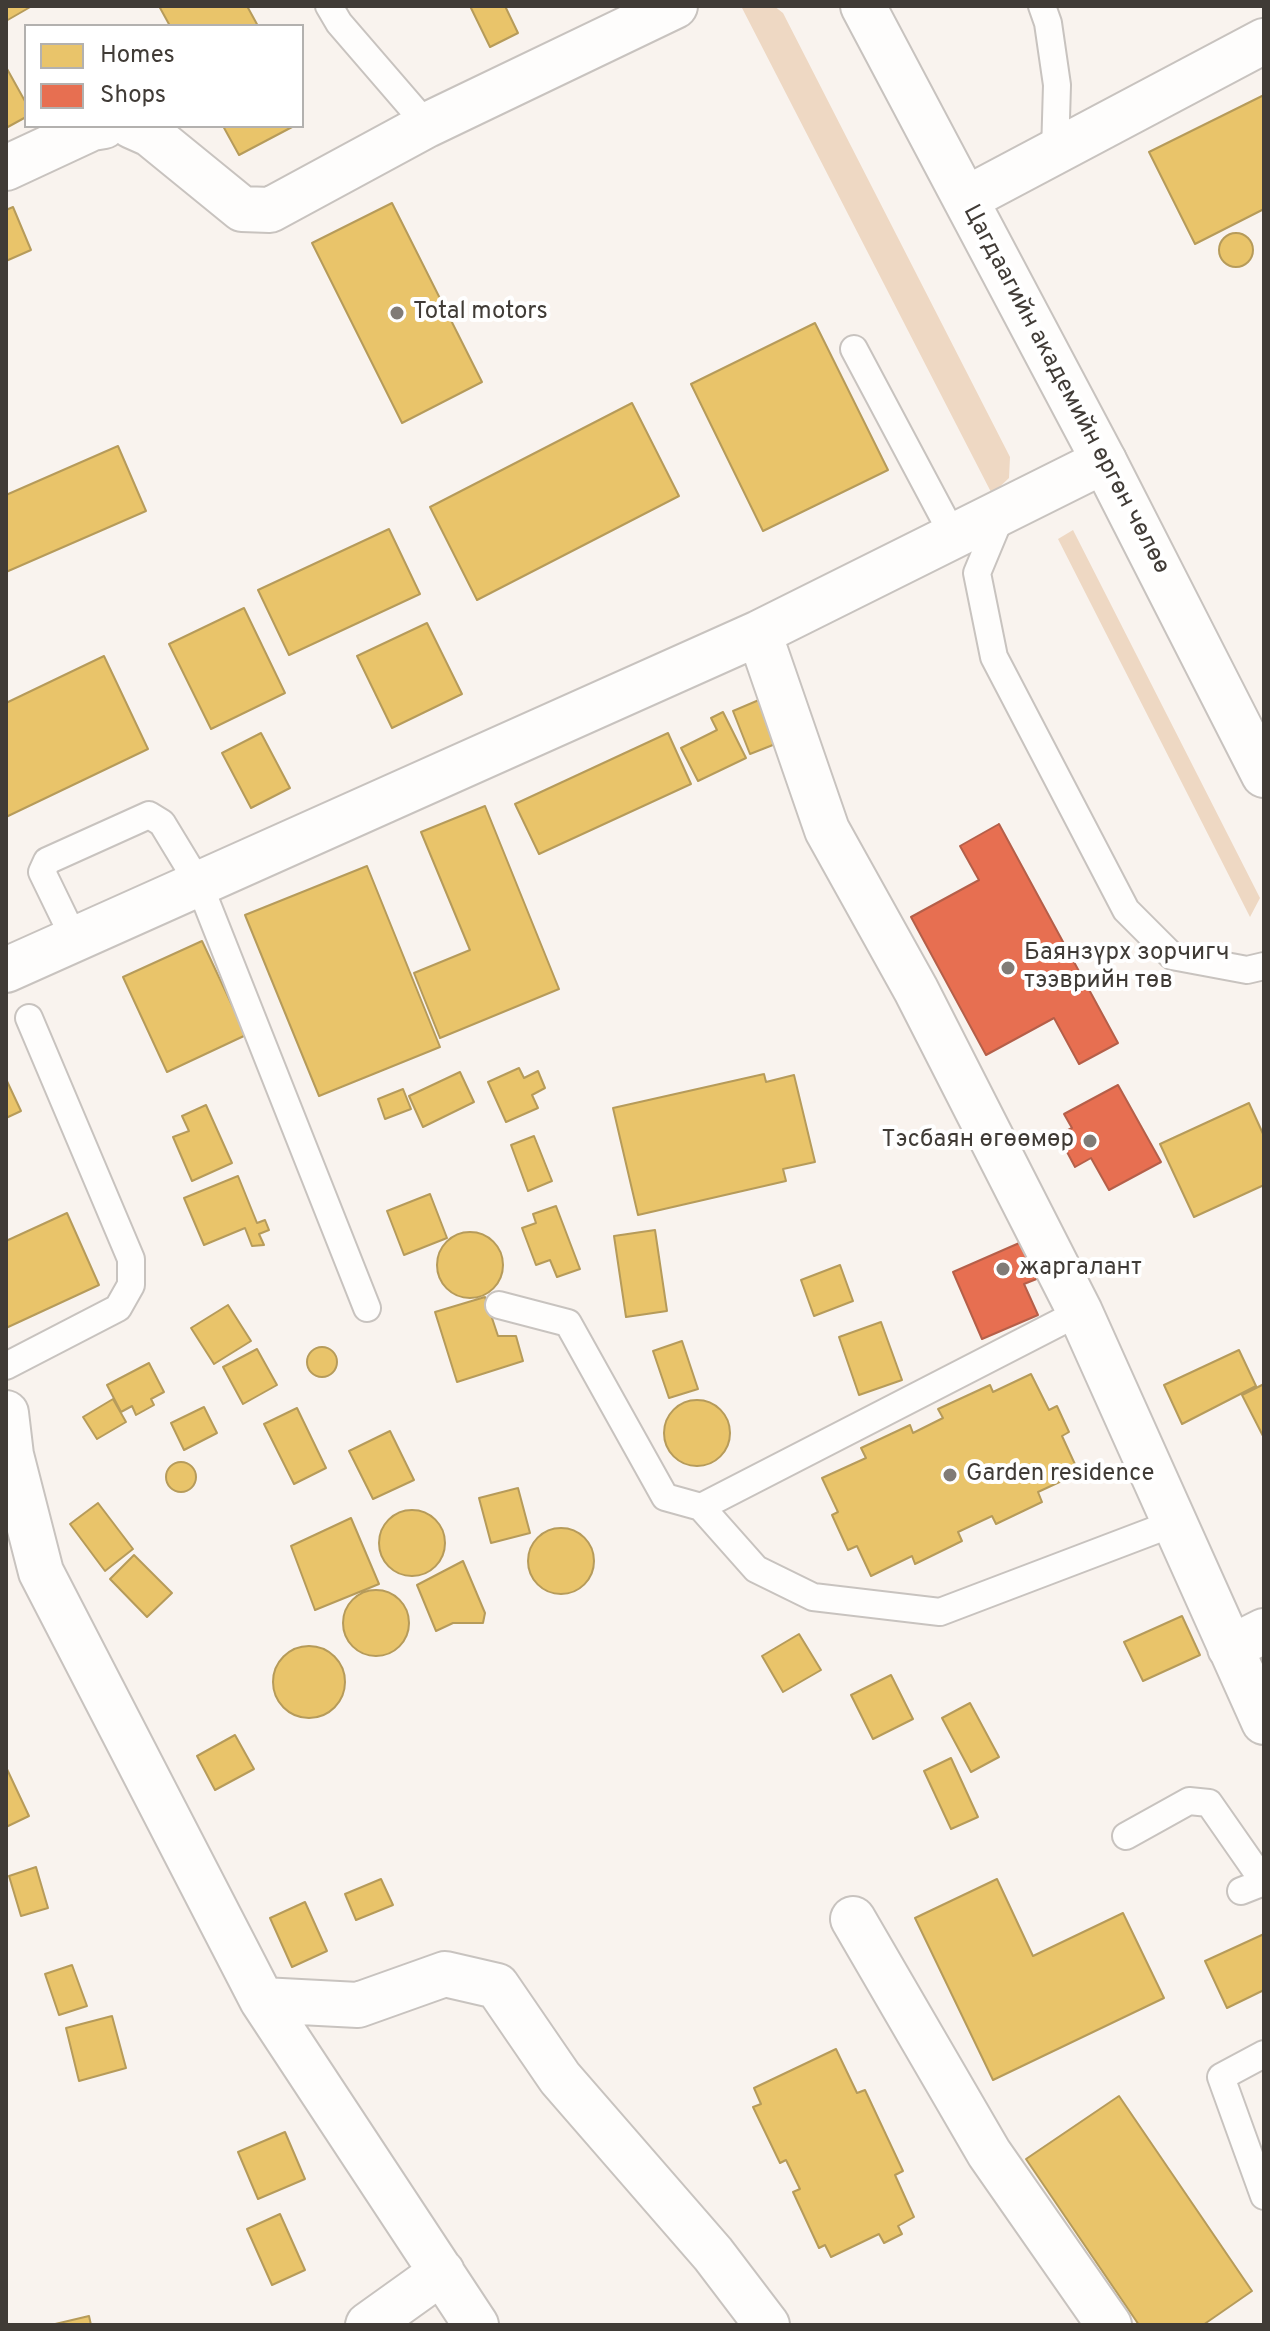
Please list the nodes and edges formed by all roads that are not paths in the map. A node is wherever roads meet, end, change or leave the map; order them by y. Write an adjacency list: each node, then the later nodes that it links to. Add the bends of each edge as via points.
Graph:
1 (329, 6): 6 (lane)
2 (675, 6): 6 (main road)
3 (863, 6): 11 (main road, Цагдаагийн академийн өргөн чөлөө)
4 (1042, 6): 9 (lane, via 1057,85)
5 (1264, 41): 9 (main road)
6 (427, 125): 8 (main road, via 270,210 242,209)
7 (92, 128): 10 (main road)
8 (136, 128)
9 (1055, 153): 11 (main road)
10 (6, 168)
11 (966, 199): 13 (main road, Цагдаагийн академийн өргөн чөлөө)
12 (854, 349): 15 (lane)
13 (1104, 461): 14 (main road); 17 (main road, Цагдаагийн академийн өргөн чөлөө)
14 (1002, 513): 15 (main road); 20 (lane, via 977,573 994,657 1126,910 1172,956 1247,970)
15 (954, 537): 16 (main road)
16 (759, 633): 18 (main road); 25 (main road, via 827,830 916,990)
17 (1264, 775)
18 (199, 884): 19 (main road); 19 (lane, via 162,823 149,815 113,828 47,861 42,872); 24 (lane)
19 (74, 938): 21 (main road)
20 (1264, 966)
21 (6, 970)
22 (29, 1018): 26 (lane, via 131,1259 131,1285 118,1308)
23 (499, 1305): 28 (lane, via 568,1323 665,1497)
24 (367, 1308)
25 (1080, 1312): 28 (lane); 29 (main road)
26 (6, 1366)
27 (6, 1413): 35 (main road, via 11,1455 41,1572)
28 (701, 1507): 29 (lane, via 756,1569 813,1597 940,1612)
29 (1174, 1523): 30 (main road)
30 (1247, 1639): 31 (main road)
31 (1264, 1722)
32 (1126, 1836): 33 (lane, via 1189,1801 1209,1803 1264,1882)
33 (1241, 1891)
34 (853, 1919): 39 (main road, via 989,2153)
35 (262, 2000): 38 (main road); 42 (main road, via 358,2005 445,1974 497,1986 560,2078 713,2254)
36 (1264, 2054): 37 (lane, via 1221,2077)
37 (1264, 2196)
38 (442, 2272): 40 (main road); 41 (main road)
39 (1098, 2321)
40 (368, 2325)
41 (476, 2325)
42 (767, 2325)

